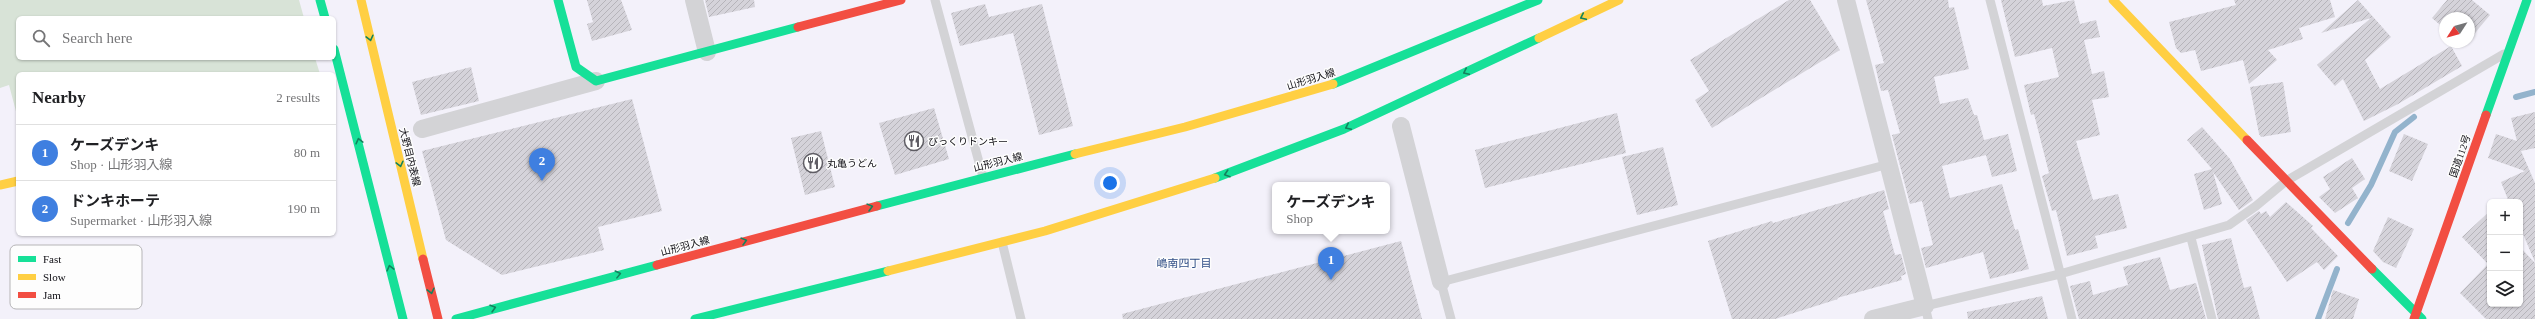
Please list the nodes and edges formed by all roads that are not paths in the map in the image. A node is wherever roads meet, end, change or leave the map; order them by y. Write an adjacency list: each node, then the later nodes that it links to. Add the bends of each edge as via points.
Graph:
1 (320, 0): 13 (main road)
2 (361, 0): 34 (main road, 大野目内表線, one-way to 34)
3 (558, 0): 17 (main road, via 576,67)
4 (694, 0): 14 (street)
5 (901, 0): 14 (main road)
6 (935, 0): 23 (lane)
7 (1538, 0): 23 (main road, 山形羽入線, via 1329,86 1185,127)
8 (1619, 0): 28 (main road, one-way to 28, via 1340,130 1258,164 1114,210)
9 (1846, 0): 22 (street)
10 (1990, 0): 29 (lane)
11 (2113, 0): 25 (main road)
12 (2528, 0): 15 (main road, 国道112号)
13 (324, 16)
14 (707, 52): 17 (main road)
15 (2507, 52): 25 (lane); 32 (main road, 国道112号)
16 (336, 56): 18 (main road)
17 (596, 81): 21 (street)
18 (347, 94): 19 (main road); 33 (main road, one-way to 18)
19 (336, 97)
20 (1401, 126): 30 (street)
21 (422, 130)
22 (1889, 164): 30 (lane); 31 (street)
23 (983, 177): 35 (main road, 山形羽入線, one-way to 23)
24 (16, 181): 26 (main road)
25 (2286, 181): 27 (lane, via 2229,225); 32 (main road)
26 (0, 185)
27 (2191, 238): 29 (lane); 41 (lane)
28 (1002, 242): 36 (main road); 37 (lane)
29 (2060, 274): 31 (lane); 40 (lane)
30 (1441, 282): 38 (lane)
31 (1926, 312): 39 (street)
32 (2418, 317)
33 (403, 319)
34 (438, 319)
35 (456, 319)
36 (695, 319)
37 (1021, 319)
38 (1451, 319)
39 (1873, 319)
40 (2072, 319)
41 (2212, 319)

